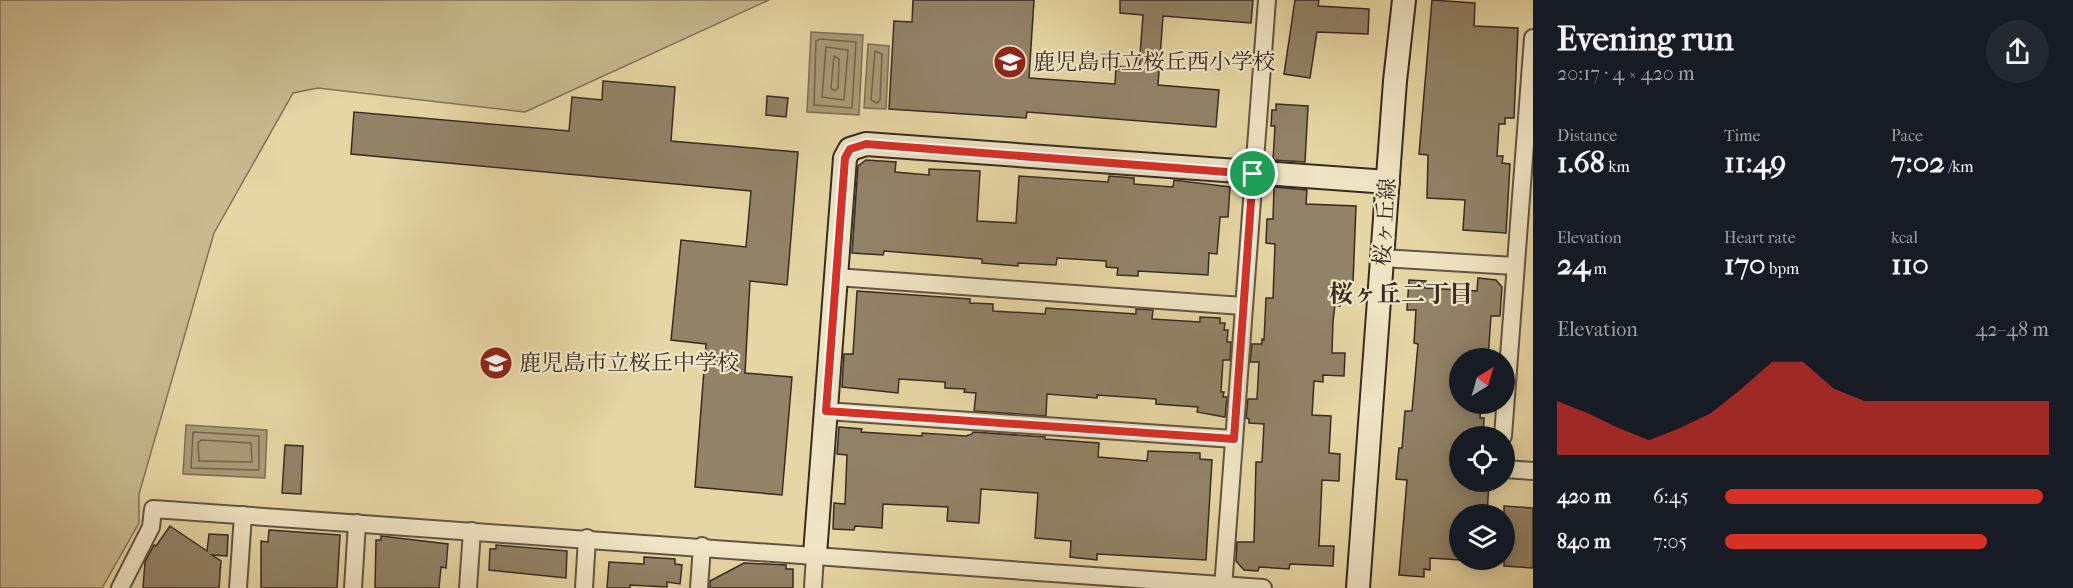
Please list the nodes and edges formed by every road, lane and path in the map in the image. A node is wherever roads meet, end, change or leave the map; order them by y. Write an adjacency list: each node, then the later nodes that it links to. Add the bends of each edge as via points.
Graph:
1 (1267, 0): 5 (street)
2 (1404, 0): 6 (street, 桜ヶ丘線)
3 (1533, 38): 4 (street)
4 (1531, 76): 8 (street)
5 (1253, 174): 6 (street); 9 (street, via 857,146 845,158); 10 (street)
6 (1389, 182): 7 (street, 桜ヶ丘線)
7 (1382, 258): 8 (street); 31 (street, 桜ヶ丘線)
8 (1515, 266): 12 (street)
9 (836, 277): 10 (street); 11 (street)
10 (1243, 306): 13 (street)
11 (826, 411): 13 (street); 21 (street)
12 (1504, 426)
13 (1234, 439): 22 (street)
14 (1515, 470): 15 (street)
15 (1533, 471)
16 (243, 515): 17 (street); 23 (street, via 153,508 151,527); 24 (street)
17 (357, 523): 18 (street); 25 (street)
18 (472, 531): 19 (street); 26 (street)
19 (587, 538): 20 (street); 27 (street)
20 (702, 546): 21 (street); 28 (street)
21 (815, 554): 22 (street); 29 (street)
22 (1223, 587): 30 (street)
23 (120, 588)
24 (238, 588)
25 (352, 588)
26 (468, 588)
27 (584, 588)
28 (699, 588)
29 (813, 588)
30 (1263, 588)
31 (1358, 588)

